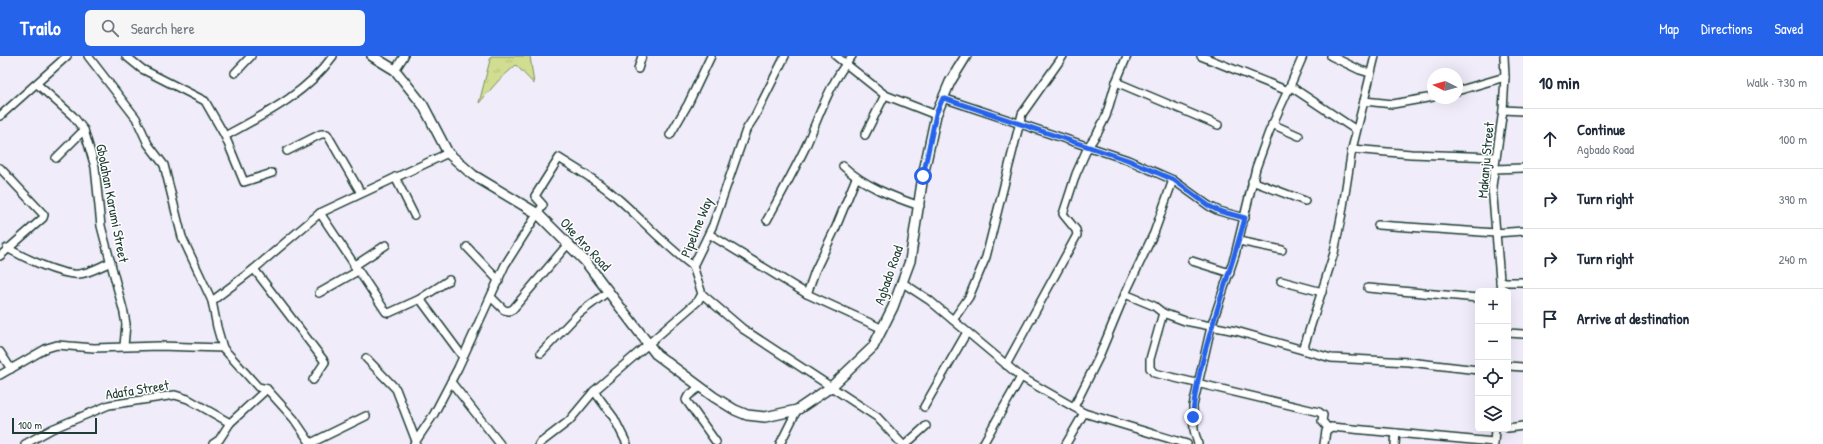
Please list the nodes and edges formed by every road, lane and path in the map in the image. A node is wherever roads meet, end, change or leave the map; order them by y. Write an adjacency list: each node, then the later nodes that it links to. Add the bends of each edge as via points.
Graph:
1 (68, 56): 28 (street)
2 (88, 56): 104 (street, via 136,118 148,144 164,165 182,237)
3 (126, 56): 46 (street, via 142,69 205,101)
4 (251, 56): 24 (street)
5 (334, 56): 46 (street, via 323,70 288,100)
6 (372, 56): 23 (main road, Oke Aro Road)
7 (404, 56): 23 (street)
8 (642, 56): 22 (street)
9 (711, 56): 44 (street)
10 (785, 56): 74 (street, Pipeline Way, via 746,130)
11 (836, 56): 21 (street)
12 (852, 56): 21 (street)
13 (966, 56): 32 (main road, Agbado Road)
14 (1063, 56): 39 (street, via 1025,110)
15 (1127, 56): 27 (street)
16 (1201, 56): 29 (street)
17 (1302, 56): 29 (street)
18 (1331, 56): 25 (street)
19 (1375, 56): 25 (street)
20 (1504, 56): 26 (street, Makanju Street)
21 (846, 63): 31 (street); 70 (street, via 829,92 805,148)
22 (638, 69)
23 (395, 70): 51 (main road, Oke Aro Road, via 423,105)
24 (235, 73)
25 (1370, 73): 34 (street)
26 (1505, 77): 30 (street); 35 (street, Makanju Street)
27 (1116, 82): 41 (street); 48 (street, via 1106,116)
28 (37, 84): 38 (street); 42 (street, Gbolahan Karumi Street, via 73,116)
29 (1289, 88): 40 (street); 43 (street)
30 (1463, 89)
31 (885, 95): 37 (street); 45 (street)
32 (943, 98): 37 (main road, Agbado Road); 39 (street)
33 (1427, 99): 34 (street, via 1393,104)
34 (1364, 101): 43 (street)
35 (1503, 110): 36 (street); 52 (street, Makanju Street)
36 (1523, 110)
37 (936, 114): 65 (main road, Agbado Road, via 923,176)
38 (0, 116)
39 (1020, 123): 48 (street); 106 (street, via 986,257 969,297)
40 (1272, 124): 47 (street); 62 (street)
41 (1218, 125)
42 (84, 130): 53 (street); 82 (street, Gbolahan Karumi Street, via 95,167 100,219)
43 (1356, 130): 49 (street)
44 (670, 135)
45 (865, 135)
46 (225, 136): 58 (street, via 244,182)
47 (1299, 136)
48 (1088, 147): 61 (street, via 1128,160); 120 (street, via 1063,214 1077,235)
49 (1352, 149): 52 (street); 96 (street, via 1336,247)
50 (287, 151): 63 (street, via 321,134 327,134)
51 (448, 153): 59 (street); 67 (main road, Oke Aro Road, via 473,175)
52 (1496, 157): 57 (street, Makanju Street)
53 (56, 158)
54 (843, 166): 60 (street)
55 (0, 168): 80 (street, via 44,215)
56 (1523, 168): 57 (street)
57 (1494, 169): 72 (street, Makanju Street, via 1492,186)
58 (272, 173)
59 (395, 178): 63 (street); 68 (street)
60 (856, 178): 65 (street); 99 (street)
61 (1174, 180): 69 (street, via 1209,206); 100 (street, via 1154,233)
62 (1252, 181): 64 (street); 69 (street)
63 (361, 193): 66 (street)
64 (1305, 201)
65 (920, 206): 92 (main road, Agbado Road, via 910,261)
66 (320, 213): 84 (street); 85 (street)
67 (538, 214): 76 (main road, Oke Aro Road); 83 (street, via 543,204 535,196 559,158 616,196 673,252); 88 (street, via 514,249)
68 (414, 216)
69 (1245, 218): 75 (street)
70 (767, 220)
71 (1378, 225): 72 (street)
72 (1496, 232): 73 (street); 90 (street, Makanju Street)
73 (1523, 232)
74 (709, 234): 83 (street, Pipeline Way); 99 (street)
75 (1239, 241): 79 (street); 86 (street)
76 (568, 244): 95 (main road, Oke Aro Road); 101 (street, via 513,309 504,310)
77 (386, 245): 84 (street)
78 (467, 247): 88 (street)
79 (1282, 250)
80 (3, 251): 82 (street, via 73,274 85,273)
81 (1192, 261): 86 (street)
82 (110, 262): 112 (street, Gbolahan Karumi Street, via 126,324)
83 (693, 266): 98 (street, Pipeline Way)
84 (356, 268): 97 (street); 103 (street, via 386,312 389,313)
85 (254, 269): 104 (street); 127 (street, via 324,362)
86 (1230, 273): 107 (street)
87 (449, 280): 103 (street)
88 (499, 281): 101 (street)
89 (1282, 281): 96 (street)
90 (1500, 282): 91 (street); 94 (street, Makanju Street)
91 (1523, 282)
92 (903, 283): 106 (street); 108 (main road, Agbado Road)
93 (1368, 288): 102 (street)
94 (1500, 288)
95 (609, 291): 113 (main road, Oke Aro Road); 117 (street, via 578,314)
96 (1322, 292): 115 (street)
97 (319, 293)
98 (702, 294): 113 (street, via 695,305 670,324); 131 (street, via 743,329)
99 (806, 294): 108 (street)
100 (1125, 294): 105 (street, via 1154,306); 135 (street, via 1098,359)
101 (491, 298): 118 (street)
102 (1475, 298)
103 (420, 299): 118 (street)
104 (212, 301): 114 (street)
105 (1163, 313): 107 (street); 129 (street, via 1150,359 1150,368 1154,374)
106 (953, 320): 109 (street)
107 (1211, 327): 115 (street); 129 (street)
108 (883, 329): 131 (main road, Agbado Road, via 873,348)
109 (967, 332): 120 (street); 134 (street)
110 (1511, 333): 111 (street)
111 (1523, 334)
112 (124, 346): 114 (street); 123 (street, via 52,346)
113 (648, 346): 130 (main road, Oke Aro Road); 133 (street)
114 (223, 348): 132 (street, via 258,387)
115 (1303, 350): 124 (street, via 1331,358 1409,362)
116 (0, 352): 123 (street)
117 (541, 353)
118 (463, 357): 128 (street)
119 (366, 358): 148 (street, via 396,389)
120 (1006, 366): 126 (street)
121 (1511, 366): 122 (street)
122 (1523, 367)
123 (11, 368): 125 (street)
124 (1475, 370)
125 (0, 375)
126 (1020, 377): 135 (street); 158 (street)
127 (313, 380)
128 (450, 382): 148 (street, via 434,414); 152 (street)
129 (1197, 385): 142 (street, via 1319,412 1323,415 1322,421); 161 (street, via 1193,417)
130 (700, 387): 136 (main road, Oke Aro Road, via 747,415 765,416); 146 (street, via 686,400)
131 (831, 387): 136 (main road, Agbado Road); 156 (street, via 877,417)
132 (267, 389): 139 (street); 147 (street)
133 (594, 391): 153 (street, via 569,421); 154 (street, via 614,418)
134 (924, 407)
135 (1074, 407): 137 (street)
136 (797, 410): 155 (street, Agbado Road)
137 (1084, 413): 159 (street); 160 (street)
138 (366, 416): 147 (street)
139 (230, 423): 150 (street, Adafa Street, via 192,401 175,395 109,405 52,428); 151 (street, via 219,440)
140 (926, 426): 157 (street)
141 (1523, 426): 143 (street)
142 (1328, 428): 145 (street); 162 (street)
143 (1511, 428)
144 (1496, 432): 149 (street)
145 (1396, 433): 149 (street); 163 (street)
146 (716, 442)
147 (311, 443)
148 (415, 443)
149 (1494, 443)
150 (25, 444)
151 (213, 444)
152 (500, 444)
153 (539, 444)
154 (627, 444)
155 (780, 444)
156 (902, 444)
157 (906, 444)
158 (983, 444)
159 (1066, 444)
160 (1187, 444)
161 (1198, 444)
162 (1324, 444)
163 (1395, 444)

